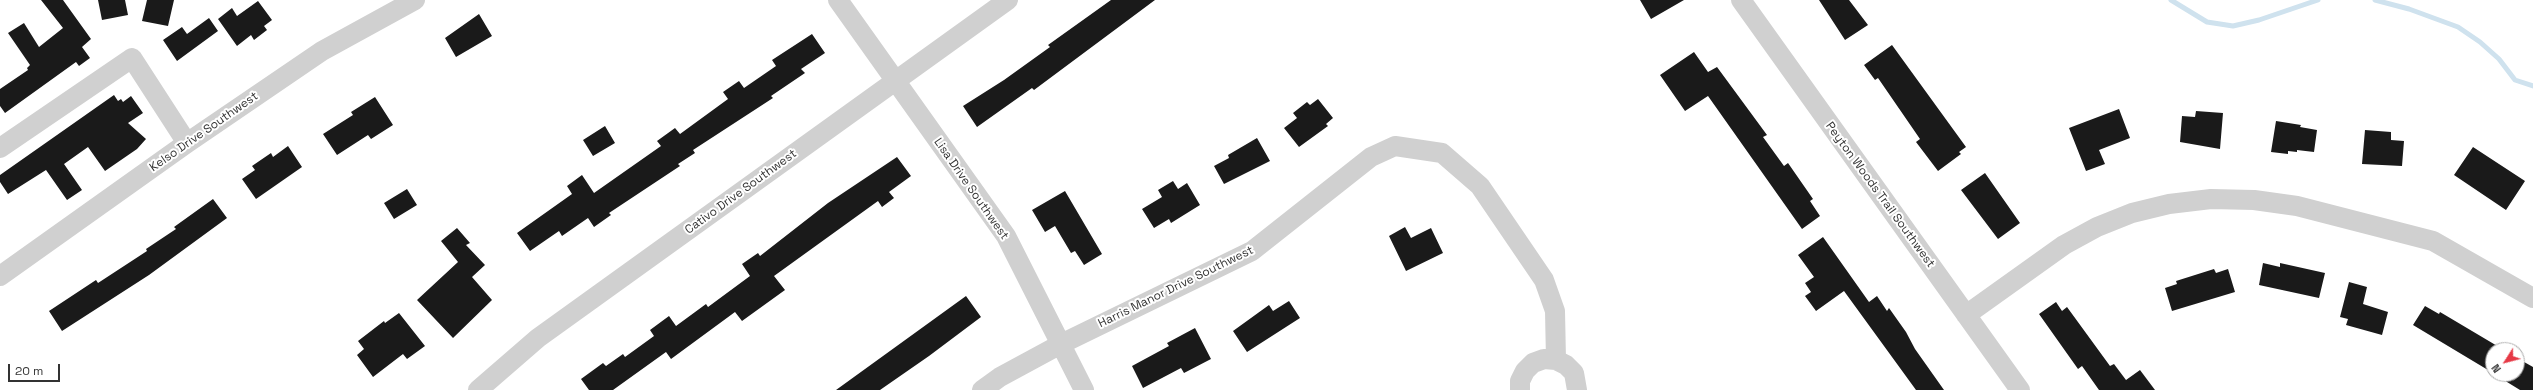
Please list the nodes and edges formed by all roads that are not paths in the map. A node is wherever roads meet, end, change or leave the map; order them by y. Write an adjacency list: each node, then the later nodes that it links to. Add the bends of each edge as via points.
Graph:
1 (415, 0): 6 (street, Kelso Drive Southwest, via 322,51)
2 (838, 0): 5 (street, Lisa Drive Southwest)
3 (1008, 0): 5 (street, Cativo Drive Southwest)
4 (1741, 0): 10 (street, Peyton Woods Trail Southwest)
5 (896, 81): 11 (street, Lisa Drive Southwest, via 1006,236); 13 (street, Cativo Drive Southwest, via 538,338)
6 (187, 143): 7 (street, via 132,58); 8 (street, Kelso Drive Southwest)
7 (0, 148)
8 (0, 276)
9 (2533, 298): 10 (street, via 2433,241 2297,206 2254,200 2211,199 2169,204 2097,227 2064,245)
10 (1966, 315): 18 (street, Peyton Woods Trail Southwest)
11 (1061, 344): 12 (street, Harris Manor Drive Southwest, via 1252,251 1371,157 1395,146 1442,153 1480,186 1544,280 1555,311); 14 (street, Harris Manor Drive Southwest, via 1000,377); 15 (street, Lisa Drive Southwest)
12 (1556, 360): 16 (street, via 1534,363 1525,371 1520,381); 17 (street, via 1574,373)
13 (478, 390)
14 (982, 390)
15 (1084, 390)
16 (1520, 390)
17 (1577, 390)
18 (2020, 390)

